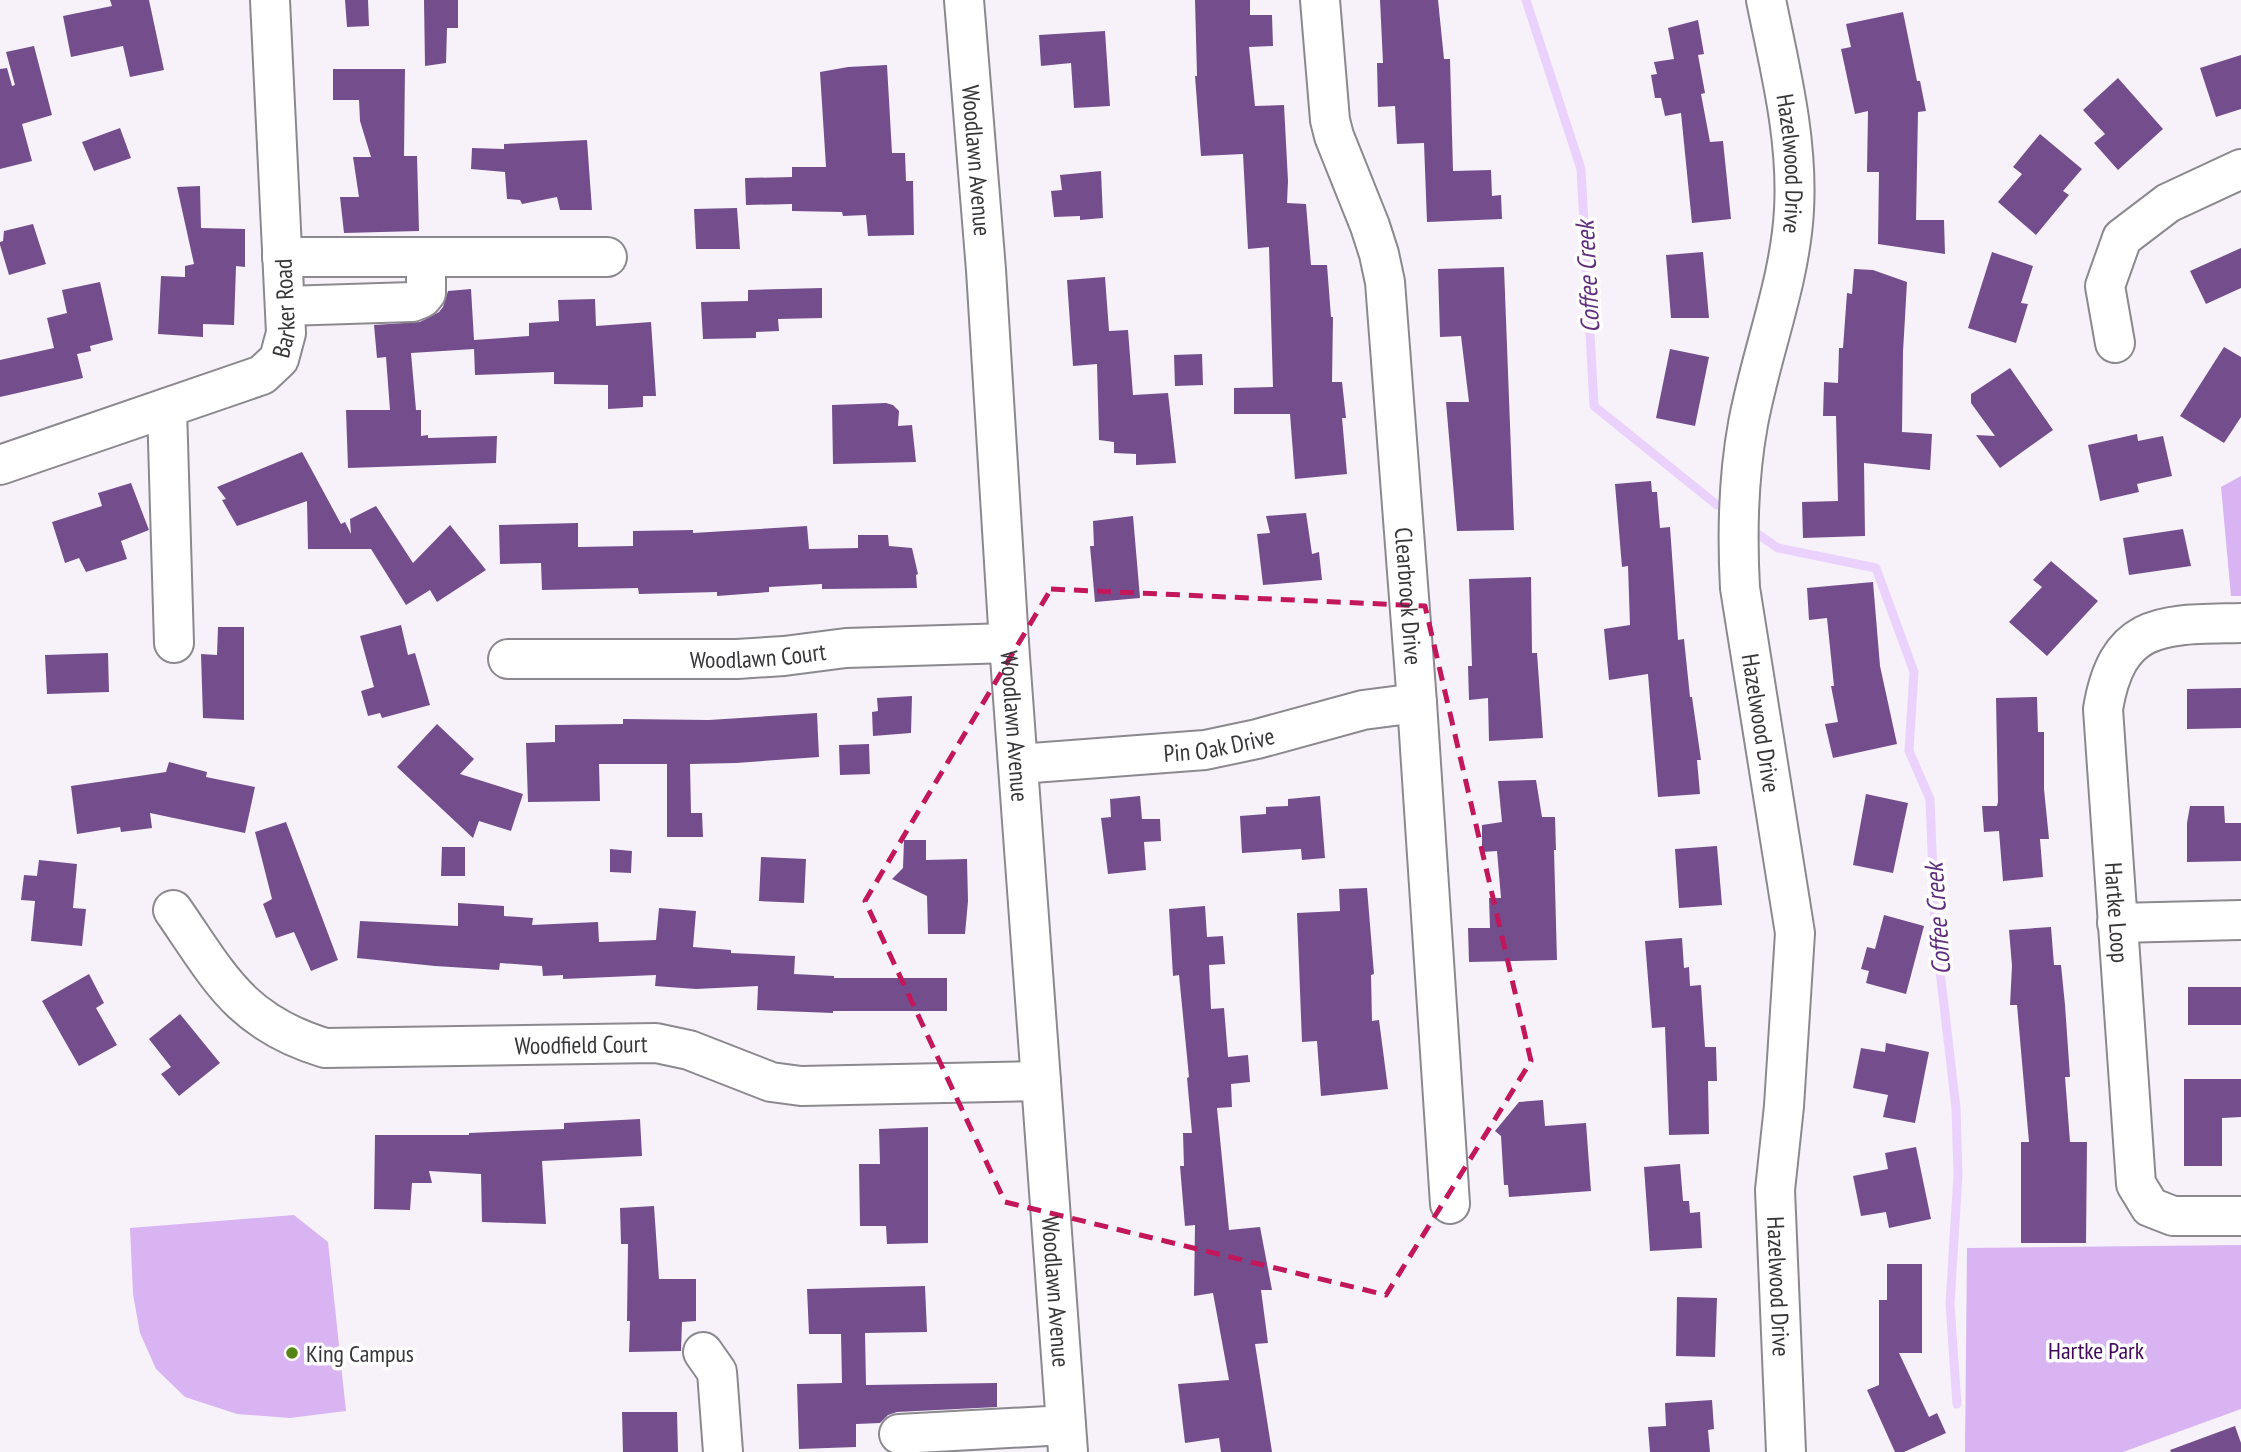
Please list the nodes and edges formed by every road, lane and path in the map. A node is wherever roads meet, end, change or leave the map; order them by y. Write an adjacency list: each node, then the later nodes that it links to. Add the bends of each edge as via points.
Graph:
1 (270, 0): 6 (street, Barker Road)
2 (964, 0): 15 (street, Woodlawn Avenue)
3 (1320, 0): 17 (street, Clearbrook Drive, via 1330,121 1376,244 1385,282)
4 (1766, 0): 29 (street, Hazelwood Drive, via 1789,114 1794,211 1789,253 1748,423 1737,537 1740,588 1795,933 1774,1190)
5 (2241, 169): 10 (street, via 2168,203 2122,239 2105,286)
6 (282, 257): 7 (street); 9 (street, Barker Road)
7 (426, 257): 8 (street); 9 (street, via 426,293 412,302)
8 (607, 257)
9 (285, 306): 11 (street, Barker Road, via 286,334 279,359 262,375)
10 (2115, 343)
11 (167, 408): 12 (street, Barker Road); 14 (street)
12 (0, 465)
13 (2241, 623): 21 (street, Hartke Loop, via 2161,627 2134,641 2112,670 2103,709)
14 (174, 643)
15 (1009, 643): 16 (street, Woodlawn Court, via 846,648 737,659); 18 (street, Woodlawn Avenue)
16 (508, 659)
17 (1417, 703): 18 (street, Pin Oak Drive, via 1363,710 1205,750); 23 (street, Clearbrook Drive)
18 (1018, 764): 22 (street, Woodlawn Avenue)
19 (173, 910): 22 (street, Woodfield Court, via 241,1003 280,1031 325,1048 656,1043 690,1050 771,1082 801,1086)
20 (2241, 920): 21 (street)
21 (2117, 923): 24 (street, Hartke Loop, via 2136,1184 2150,1208 2173,1216)
22 (1041, 1081): 27 (street, Woodlawn Avenue)
23 (1450, 1204)
24 (2241, 1216)
25 (703, 1352): 28 (street, via 717,1372)
26 (899, 1434): 27 (street)
27 (1067, 1438)
28 (723, 1452)
29 (1786, 1452)

